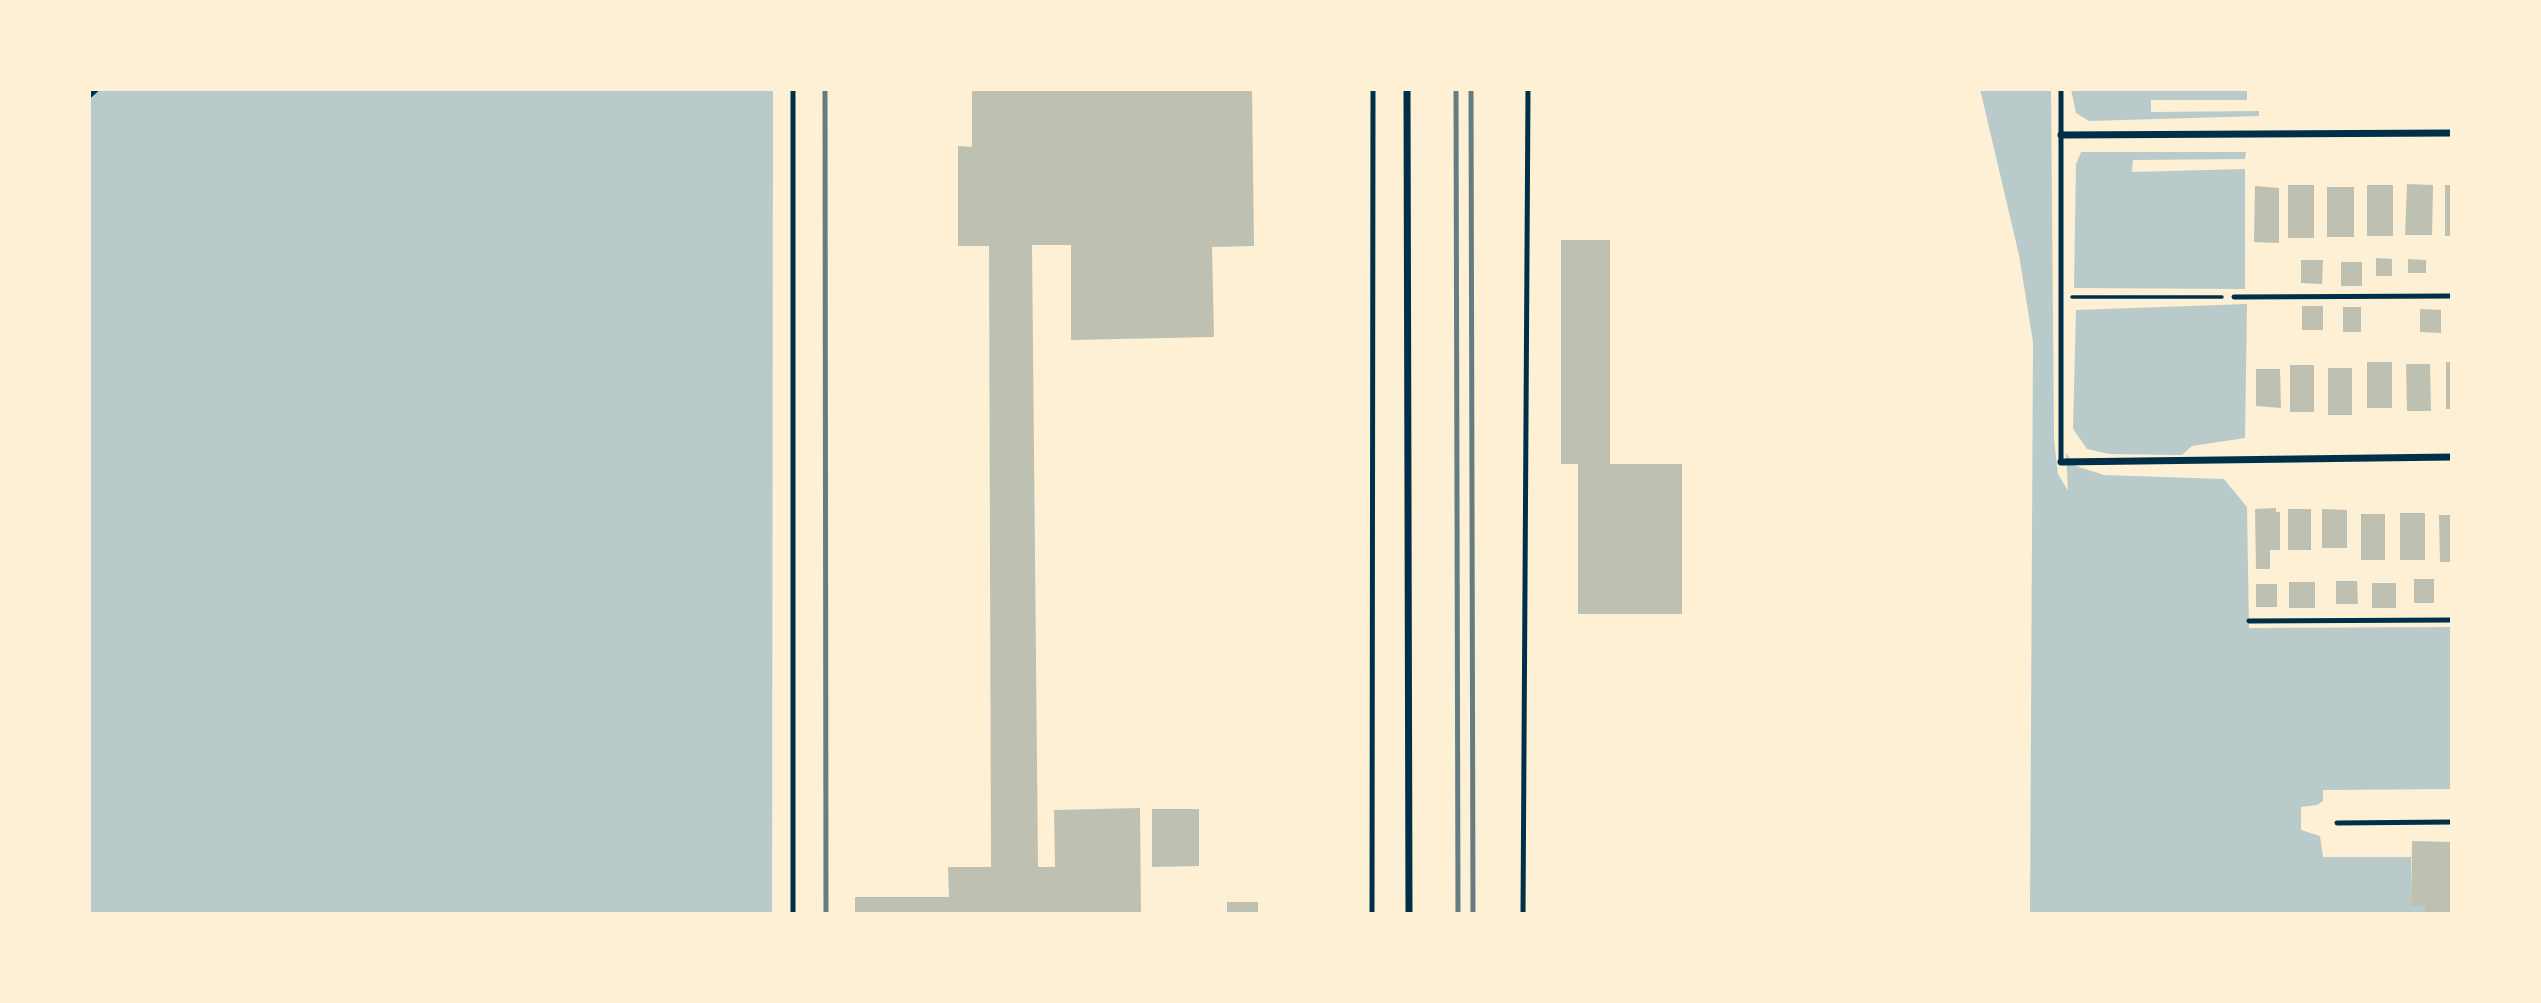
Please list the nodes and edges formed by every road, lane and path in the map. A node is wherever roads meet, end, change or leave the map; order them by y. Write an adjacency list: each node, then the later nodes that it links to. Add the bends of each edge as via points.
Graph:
1 (97, 89): 7 (lane)
2 (793, 89): 19 (lane)
3 (1373, 89): 20 (lane)
4 (1407, 89): 21 (street)
5 (1528, 89): 22 (lane)
6 (2061, 89): 9 (lane)
7 (89, 96)
8 (2452, 133): 9 (street)
9 (2061, 135): 12 (lane)
10 (2452, 296): 11 (lane)
11 (2234, 297): 12 (path)
12 (2061, 298): 14 (lane)
13 (2452, 457): 14 (street)
14 (2062, 462)
15 (2452, 620): 16 (lane)
16 (2249, 621)
17 (2452, 822): 18 (lane)
18 (2337, 823)
19 (793, 914)
20 (1372, 914)
21 (1409, 914)
22 (1523, 914)

